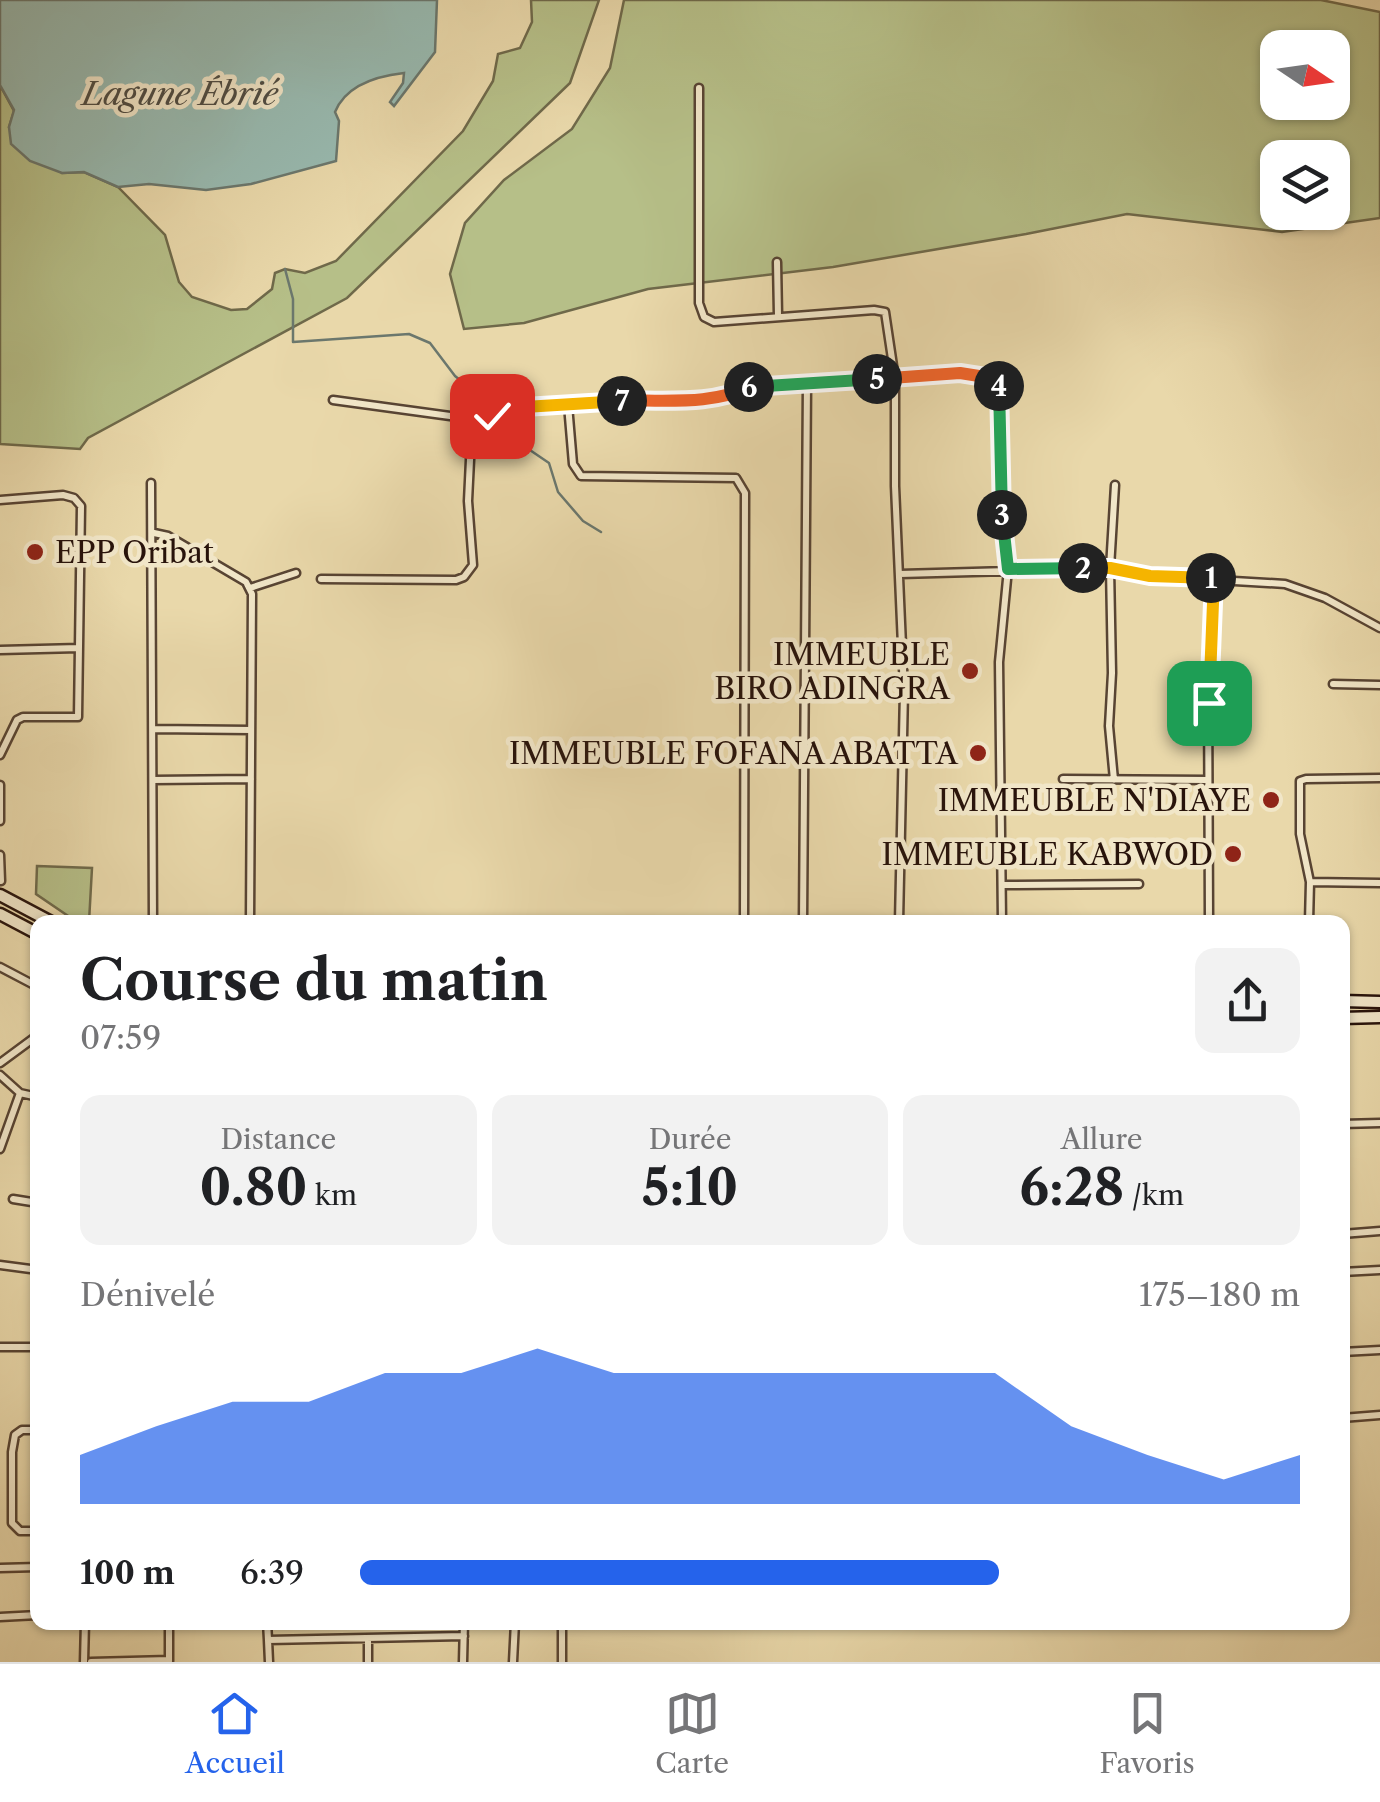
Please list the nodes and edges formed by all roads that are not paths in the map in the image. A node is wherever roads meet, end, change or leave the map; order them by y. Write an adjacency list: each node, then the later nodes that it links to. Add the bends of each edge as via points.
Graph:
1 (699, 88): 3 (street, via 699,303 714,322)
2 (777, 262): 3 (street)
3 (778, 314): 4 (street, via 885,312)
4 (895, 378): 5 (street); 14 (street, via 960,373 998,379); 16 (street)
5 (806, 383): 7 (street, via 752,386 702,400); 48 (street)
6 (333, 400): 8 (street)
7 (568, 404): 8 (street, via 508,408); 47 (street, via 573,464 581,476 736,478 745,493)
8 (472, 419): 18 (street, via 470,572 456,580)
9 (151, 483): 12 (street)
10 (1115, 486): 13 (street)
11 (0, 500): 21 (street, via 62,495 81,506)
12 (154, 534): 19 (street, via 168,536); 25 (street)
13 (1110, 568): 14 (street); 17 (street); 32 (street)
14 (1008, 569): 16 (street); 41 (street, via 999,662)
15 (296, 573): 19 (street)
16 (900, 574): 49 (street)
17 (1214, 578): 20 (street, via 1296,586); 33 (street)
18 (320, 579)
19 (250, 588): 26 (street)
20 (1380, 628)
21 (79, 648): 22 (street); 27 (street, via 78,717 23,716)
22 (0, 650)
23 (1333, 684): 24 (street)
24 (1380, 686)
25 (153, 729): 26 (street); 31 (street)
26 (252, 730): 29 (street)
27 (0, 755)
28 (1380, 778): 38 (street, via 1300,782 1300,834)
29 (251, 779): 31 (street); 46 (street)
30 (1062, 779): 32 (street)
31 (153, 780): 45 (street)
32 (1114, 780): 33 (street)
33 (1208, 780): 51 (street)
34 (0, 785): 35 (street)
35 (0, 821)
36 (0, 855): 37 (street)
37 (0, 881)
38 (1310, 882): 39 (street); 52 (street)
39 (1380, 883)
40 (1139, 884): 41 (street)
41 (1003, 885): 50 (street)
42 (0, 894): 44 (street)
43 (0, 914): 53 (street)
44 (38, 915)
45 (153, 915)
46 (250, 915)
47 (744, 915)
48 (803, 915)
49 (899, 915)
50 (1002, 915)
51 (1208, 915)
52 (1309, 915)
53 (30, 930)
54 (0, 966): 55 (street)
55 (30, 983)
56 (1350, 1001): 57 (street)
57 (1380, 1002)
58 (1350, 1018): 59 (street)
59 (1380, 1018)
60 (30, 1041): 61 (street)
61 (0, 1064)
62 (0, 1075): 63 (street)
63 (20, 1092): 64 (street); 67 (street)
64 (30, 1095)
65 (1380, 1123): 66 (street)
66 (1350, 1124)
67 (0, 1149)
68 (13, 1199): 69 (street)
69 (30, 1202)
70 (1380, 1231): 71 (street)
71 (1350, 1233)
72 (0, 1265): 73 (street)
73 (30, 1269)
74 (1380, 1270): 75 (street)
75 (1350, 1272)
76 (0, 1346): 77 (street)
77 (30, 1347)
78 (1380, 1350): 79 (street)
79 (1350, 1352)
80 (1380, 1415): 81 (street)
81 (1350, 1417)
82 (30, 1430): 83 (street, via 15,1435 12,1523)
83 (30, 1531)
84 (30, 1567): 85 (street)
85 (0, 1568)
86 (30, 1616): 87 (street)
87 (0, 1617)
88 (85, 1630): 98 (street)
89 (169, 1630): 97 (street)
90 (267, 1630): 96 (street)
91 (464, 1630): 94 (street)
92 (515, 1630): 102 (street)
93 (562, 1630): 103 (street)
94 (464, 1636): 95 (street); 101 (street)
95 (368, 1638): 96 (street); 100 (street)
96 (268, 1640): 99 (street)
97 (169, 1661): 98 (street)
98 (88, 1662)
99 (269, 1662)
100 (368, 1662)
101 (464, 1662)
102 (513, 1662)
103 (562, 1662)

